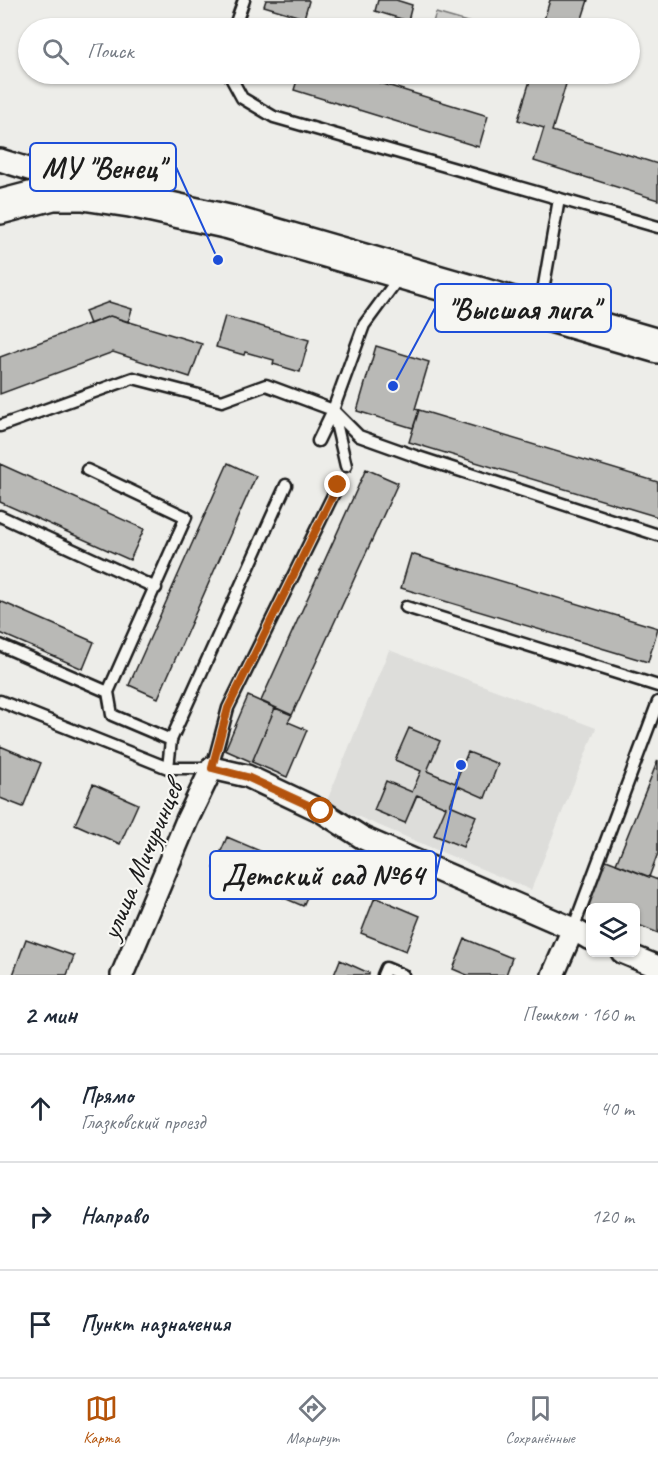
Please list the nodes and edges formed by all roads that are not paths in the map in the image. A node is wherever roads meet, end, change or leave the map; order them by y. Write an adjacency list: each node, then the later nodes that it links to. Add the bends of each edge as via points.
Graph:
1 (244, 0): 2 (lane)
2 (238, 18)
3 (234, 84): 6 (lane, via 242,98 274,117)
4 (0, 160): 5 (street)
5 (130, 200): 7 (highway, via 53,193); 9 (highway, via 229,222)
6 (560, 200): 8 (lane); 10 (lane)
7 (0, 207)
8 (658, 227)
9 (402, 273): 10 (highway); 12 (lane, via 364,325)
10 (539, 312): 11 (highway)
11 (658, 346)
12 (333, 410): 13 (lane, via 266,385 222,401 133,378); 14 (lane); 15 (lane); 20 (lane, via 359,436)
13 (0, 426)
14 (318, 441)
15 (346, 466)
16 (87, 470): 21 (lane, via 186,517)
17 (286, 485): 28 (lane)
18 (338, 485): 30 (lane, via 228,708)
19 (0, 516): 21 (lane)
20 (658, 535)
21 (156, 588): 25 (lane)
22 (406, 607): 24 (lane)
23 (0, 645): 25 (lane)
24 (658, 686)
25 (108, 692): 28 (lane, via 112,715)
26 (0, 701): 29 (lane)
27 (658, 702): 31 (lane)
28 (171, 740): 29 (lane)
29 (168, 768): 30 (lane)
30 (212, 768): 31 (street, via 247,777 321,811 363,838); 34 (street, улица Мичуринцев)
31 (582, 934): 37 (street)
32 (634, 957): 33 (street)
33 (658, 967)
34 (122, 975)
35 (383, 975): 36 (lane, via 386,968)
36 (403, 975)
37 (554, 975)

